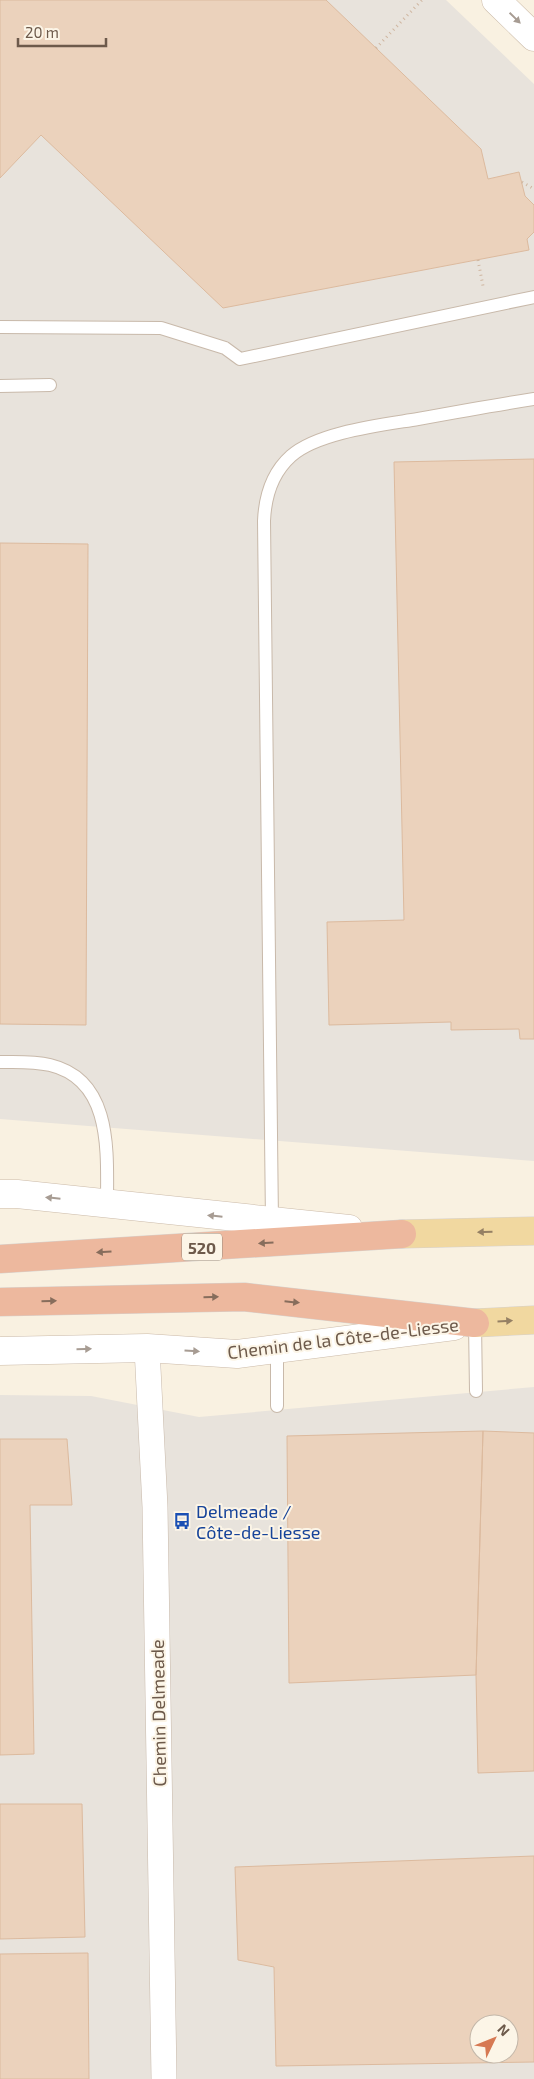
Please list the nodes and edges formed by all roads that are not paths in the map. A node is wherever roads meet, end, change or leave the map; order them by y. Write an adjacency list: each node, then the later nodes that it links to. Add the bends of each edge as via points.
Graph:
1 (496, 0): 2 (main road, one-way to 2)
2 (534, 37)
3 (534, 297): 4 (lane, via 240,359 225,348 162,328)
4 (0, 327)
5 (0, 386): 6 (lane)
6 (50, 386)
7 (534, 399): 11 (lane, via 372,427 319,441 292,455 277,473 267,496 264,521)
8 (0, 1062): 10 (lane, via 51,1065 72,1075 95,1099 103,1120)
9 (0, 1194): 10 (main road, one-way to 9)
10 (108, 1204): 11 (main road, one-way to 10)
11 (272, 1222): 13 (main road)
12 (534, 1231): 13 (main road, one-way to 13)
13 (402, 1234): 14 (highway, 520, one-way to 14)
14 (0, 1259)
15 (0, 1302): 17 (highway, Chemin de la Côte-de-Liesse, one-way to 17, via 244,1296)
16 (534, 1320): 17 (main road, Chemin de la Côte-de-Liesse, one-way to 16)
17 (475, 1323): 19 (main road, Chemin de la Côte-de-Liesse); 21 (lane)
18 (147, 1348): 19 (main road, Chemin de la Côte-de-Liesse, one-way to 19, via 237,1354); 20 (main road, Chemin de la Côte-de-Liesse, one-way to 18); 23 (street, Chemin Delmeade, via 155,1507)
19 (277, 1349): 22 (lane)
20 (0, 1351)
21 (476, 1391)
22 (277, 1406)
23 (164, 2079)

